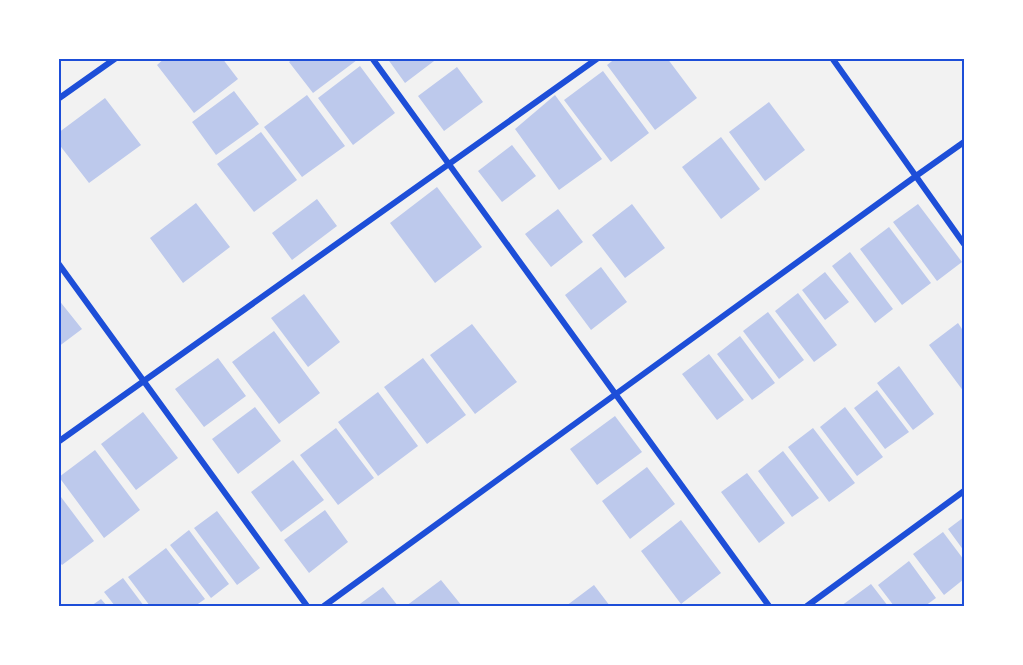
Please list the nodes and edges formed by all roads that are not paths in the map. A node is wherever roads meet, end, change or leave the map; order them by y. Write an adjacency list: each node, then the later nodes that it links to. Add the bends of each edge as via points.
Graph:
1 (116, 58): 5 (street)
2 (372, 58): 7 (street)
3 (598, 58): 7 (street)
4 (832, 58): 8 (street)
5 (58, 99)
6 (964, 142): 8 (street)
7 (449, 164): 11 (street); 12 (street)
8 (916, 176): 9 (street); 12 (street)
9 (964, 244)
10 (58, 263): 11 (street)
11 (144, 381): 13 (street); 15 (street)
12 (616, 394): 16 (street); 17 (street)
13 (58, 442)
14 (964, 491): 18 (street)
15 (307, 606)
16 (324, 606)
17 (770, 606)
18 (807, 606)

